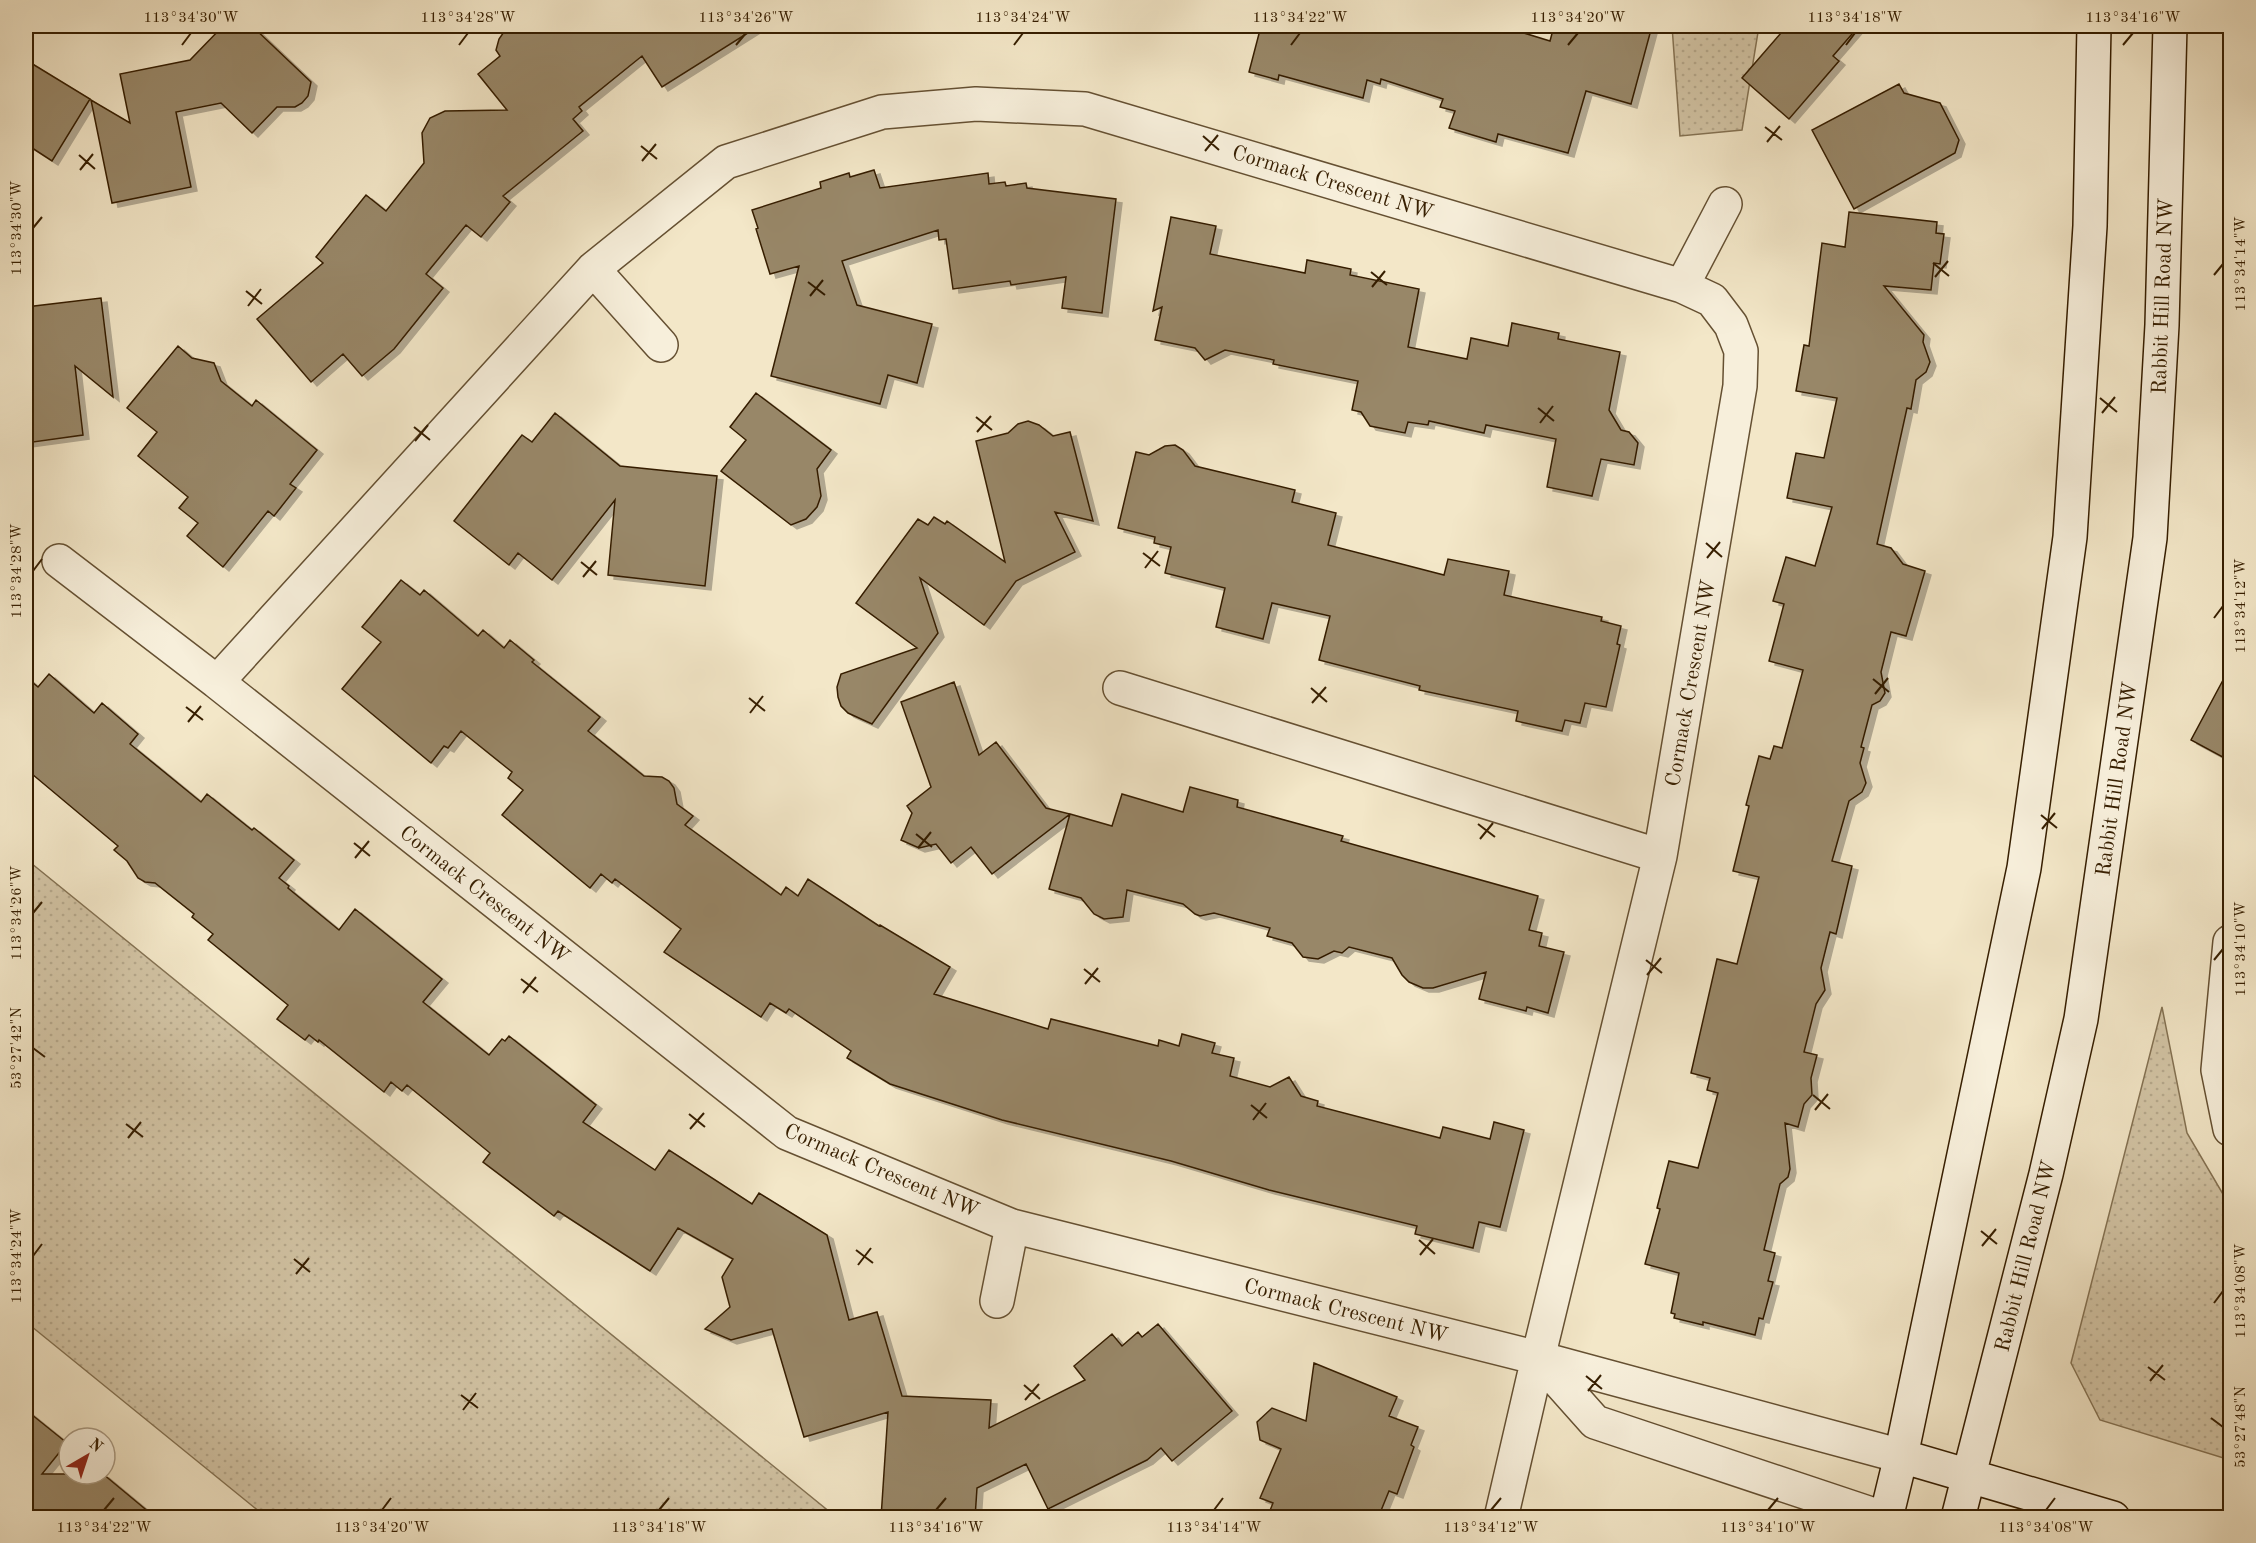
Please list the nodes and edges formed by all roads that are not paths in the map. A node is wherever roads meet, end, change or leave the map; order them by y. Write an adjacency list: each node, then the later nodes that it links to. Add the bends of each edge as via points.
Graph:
1 (2094, 26): 16 (street, via 2090,226 2070,537 2024,867)
2 (2170, 26): 17 (street, Rabbit Hill Road NW, via 2162,326 2150,538 2081,1019)
3 (1725, 204): 5 (street)
4 (593, 269): 5 (street, Cormack Crescent NW, via 726,162 882,112 976,104 1085,109); 6 (street); 8 (street, Cormack Crescent NW)
5 (1682, 286): 10 (street, Cormack Crescent NW, via 1712,300 1731,325 1740,351 1740,386)
6 (661, 345)
7 (59, 561): 8 (street, Cormack Crescent NW)
8 (217, 682): 13 (street, Cormack Crescent NW, via 787,1133)
9 (1120, 688): 10 (street)
10 (1660, 856): 15 (street, Cormack Crescent NW)
11 (2230, 942): 12 (street, via 2218,1070)
12 (2230, 1129)
13 (1012, 1226): 14 (street); 15 (street, Cormack Crescent NW)
14 (997, 1301)
15 (1538, 1358): 16 (street, Cormack Crescent NW); 18 (street, Cormack Crescent NW); 19 (street, via 1595,1422)
16 (1901, 1456): 17 (street, Cormack Crescent NW); 19 (street)
17 (1969, 1476): 20 (street, Rabbit Hill Road NW); 21 (street, Cormack Crescent NW)
18 (1501, 1518)
19 (1885, 1518)
20 (1958, 1518)
21 (2113, 1518)

